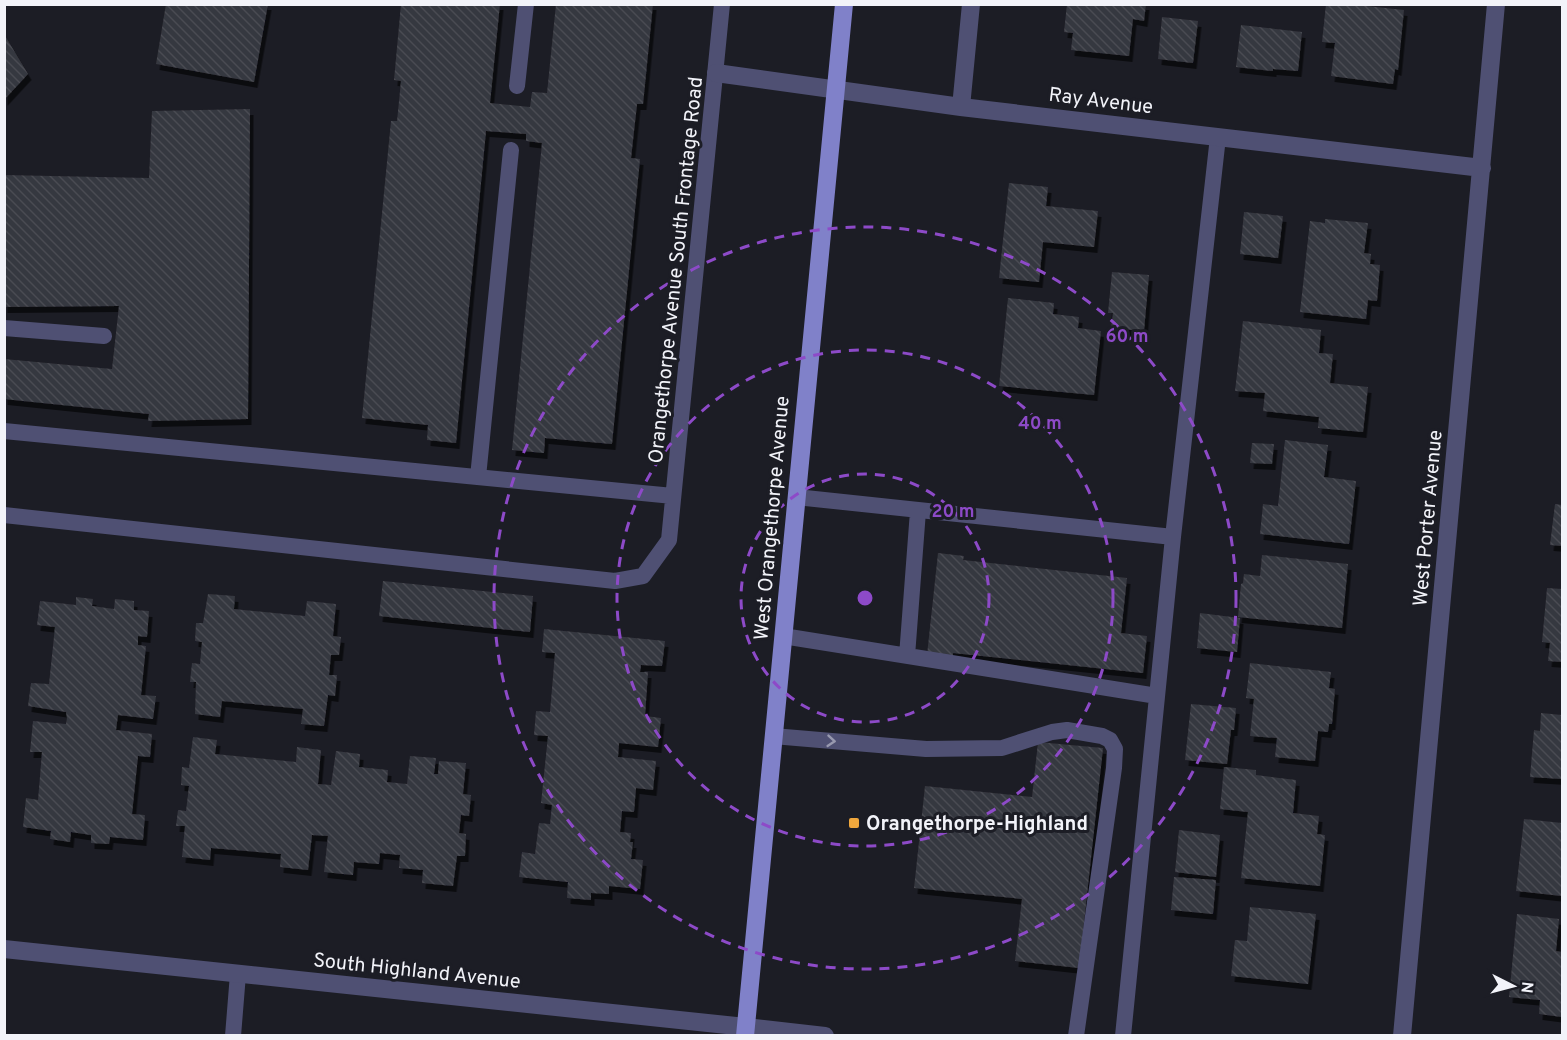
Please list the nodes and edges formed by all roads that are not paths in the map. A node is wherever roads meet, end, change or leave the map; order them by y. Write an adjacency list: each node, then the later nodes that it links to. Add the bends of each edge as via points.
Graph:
1 (526, 4): 7 (lane)
2 (722, 4): 6 (lane, Orangethorpe Avenue South Frontage Road)
3 (844, 4): 8 (main road, West Orangethorpe Avenue)
4 (971, 4): 9 (street)
5 (1496, 4): 12 (street, West Porter Avenue)
6 (716, 74): 8 (street, Ray Avenue); 17 (lane, Orangethorpe Avenue South Frontage Road)
7 (517, 86)
8 (836, 88): 9 (street, Ray Avenue); 18 (main road, West Orangethorpe Avenue)
9 (961, 107): 10 (street, Ray Avenue)
10 (1218, 137): 12 (street, Ray Avenue); 21 (lane)
11 (511, 150): 16 (lane)
12 (1482, 168): 33 (street, West Porter Avenue)
13 (4, 328): 14 (lane)
14 (104, 336)
15 (4, 431): 16 (lane)
16 (478, 477): 17 (lane)
17 (673, 496): 20 (lane, Orangethorpe Avenue South Frontage Road, via 669,540 643,576 615,581)
18 (796, 497): 19 (lane); 22 (main road, West Orangethorpe Avenue)
19 (918, 511): 21 (lane); 23 (lane)
20 (4, 516)
21 (1173, 537): 24 (lane)
22 (783, 636): 23 (lane); 25 (main road, West Orangethorpe Avenue)
23 (907, 656): 24 (lane)
24 (1157, 696): 32 (lane)
25 (773, 736): 28 (main road, West Orangethorpe Avenue); 31 (lane, one-way to 31, via 926,749 1002,748 1067,730 1110,740 1115,749)
26 (4, 949): 27 (street, South Highland Avenue)
27 (238, 974): 28 (street, South Highland Avenue); 29 (lane)
28 (745, 1031): 30 (street, South Highland Avenue)
29 (232, 1035)
30 (825, 1035)
31 (1076, 1035)
32 (1123, 1035)
33 (1402, 1035)

